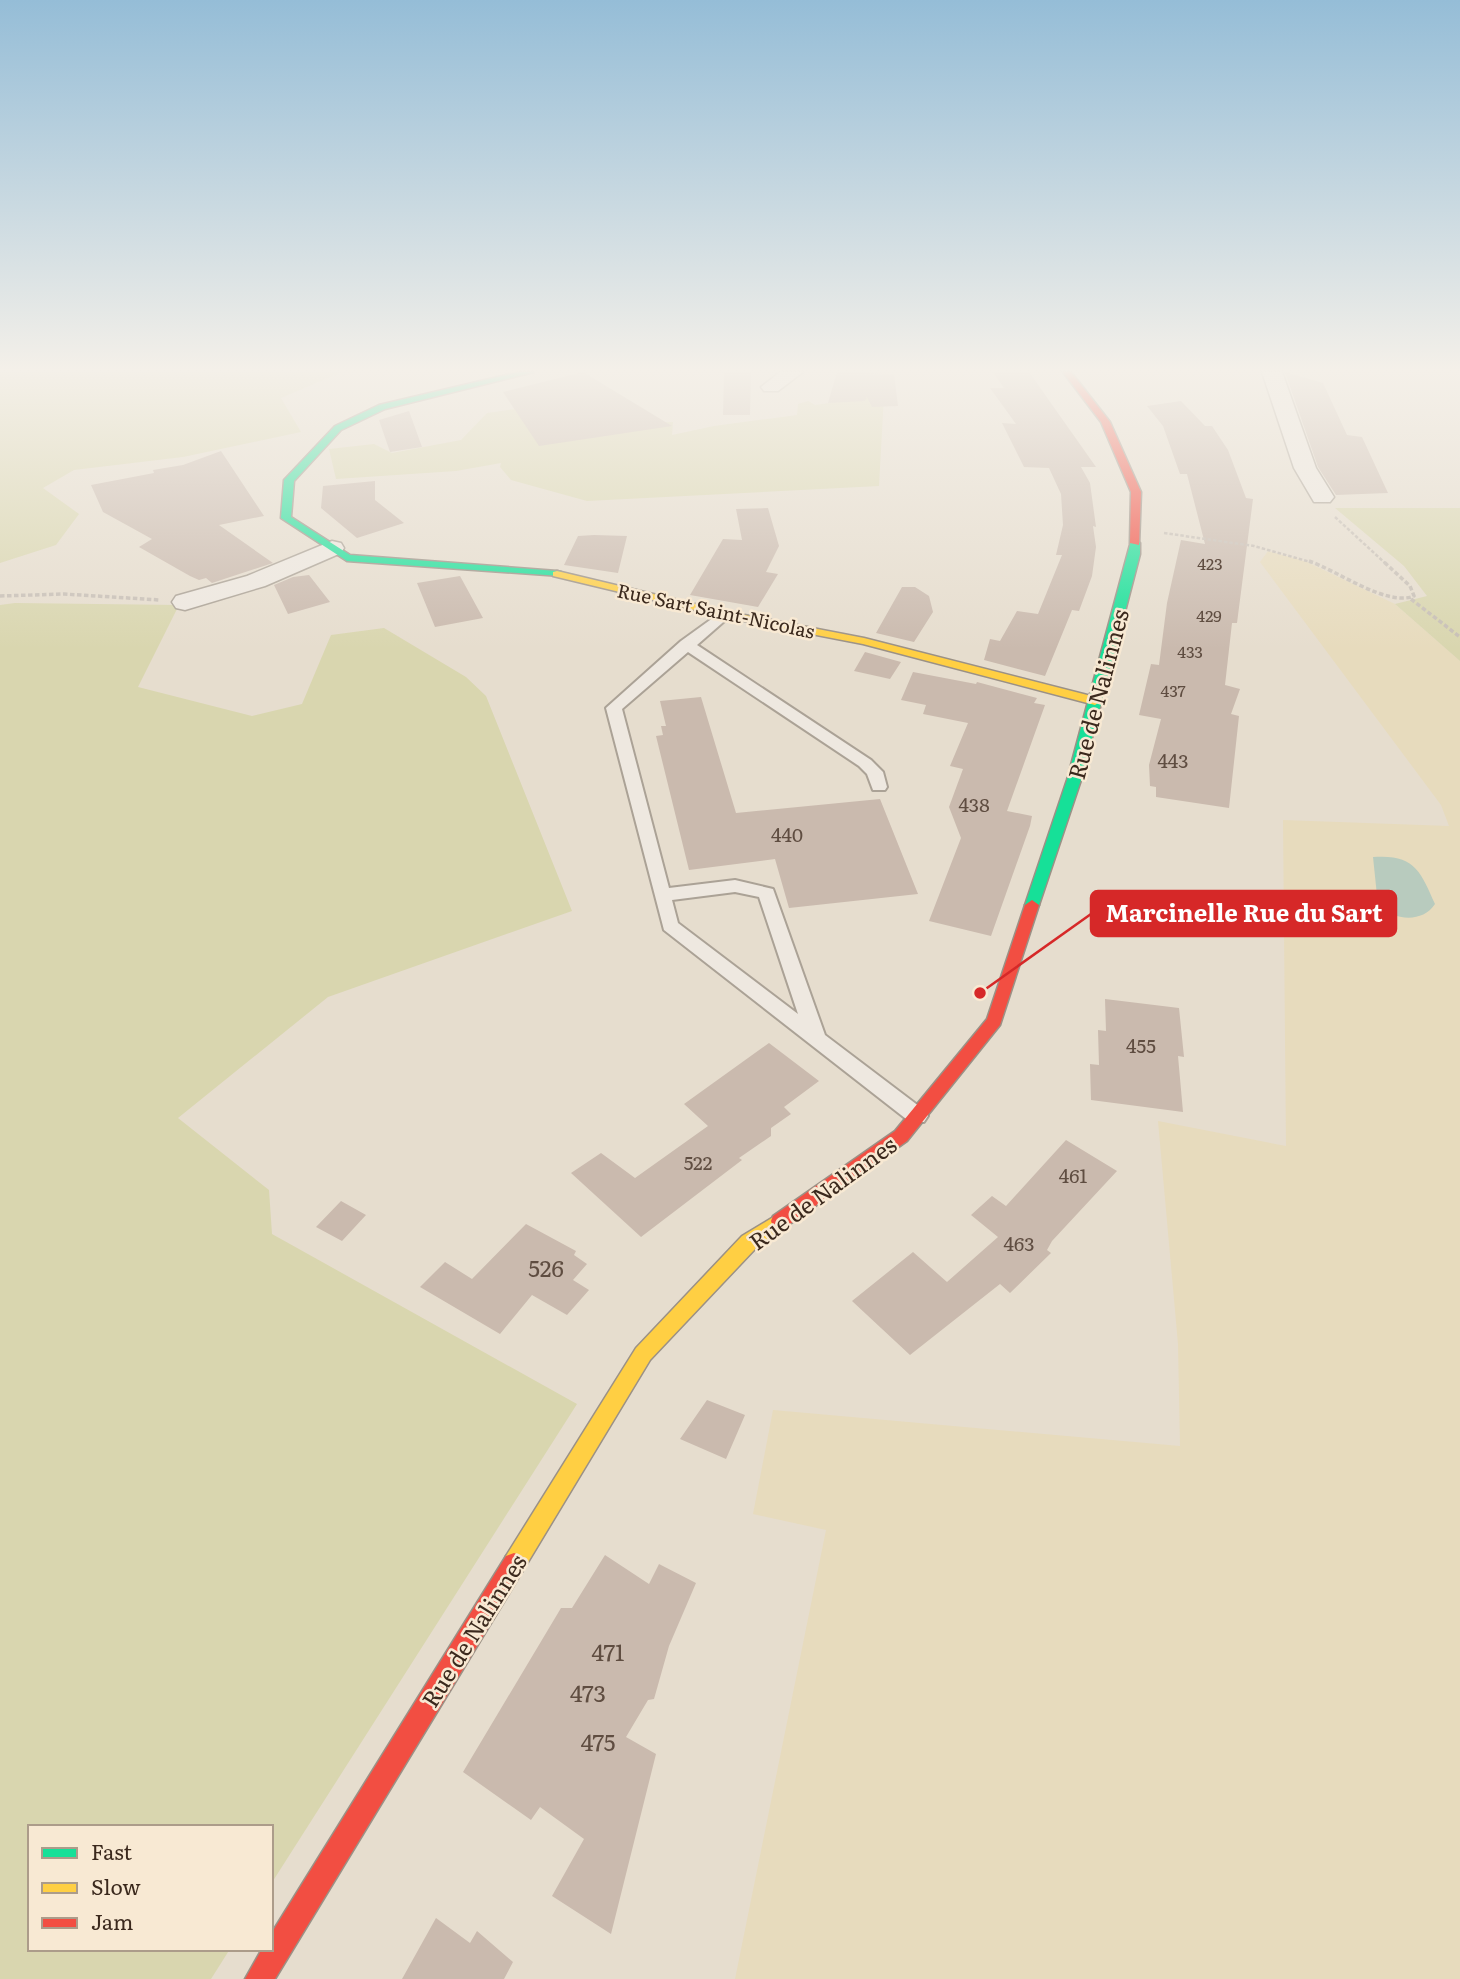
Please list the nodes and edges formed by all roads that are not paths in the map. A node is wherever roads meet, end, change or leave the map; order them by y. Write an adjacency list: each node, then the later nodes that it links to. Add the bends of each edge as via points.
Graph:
1 (304, 464): 5 (street, Rue Sart Saint-Nicolas, via 289,480 286,518)
2 (1124, 464): 9 (street, Rue de Nalinnes, via 1136,492 1135,554)
3 (1303, 464): 4 (street)
4 (1322, 497)
5 (332, 548): 6 (street, via 256,581); 7 (street, Rue Sart Saint-Nicolas, via 348,558 375,561 550,572)
6 (185, 602)
7 (724, 614): 8 (lane); 9 (street, Rue Sart Saint-Nicolas, via 864,641)
8 (686, 644): 10 (lane, via 866,763 875,772); 11 (lane, via 614,708)
9 (1095, 701): 13 (street, Rue de Nalinnes, via 1074,780 994,1021)
10 (879, 787)
11 (662, 895): 12 (lane, via 670,926); 12 (lane, via 735,886 767,892)
12 (817, 1040): 13 (lane)
13 (918, 1116): 14 (street, Rue de Nalinnes, via 901,1136 749,1242 643,1354)
14 (259, 1979)

